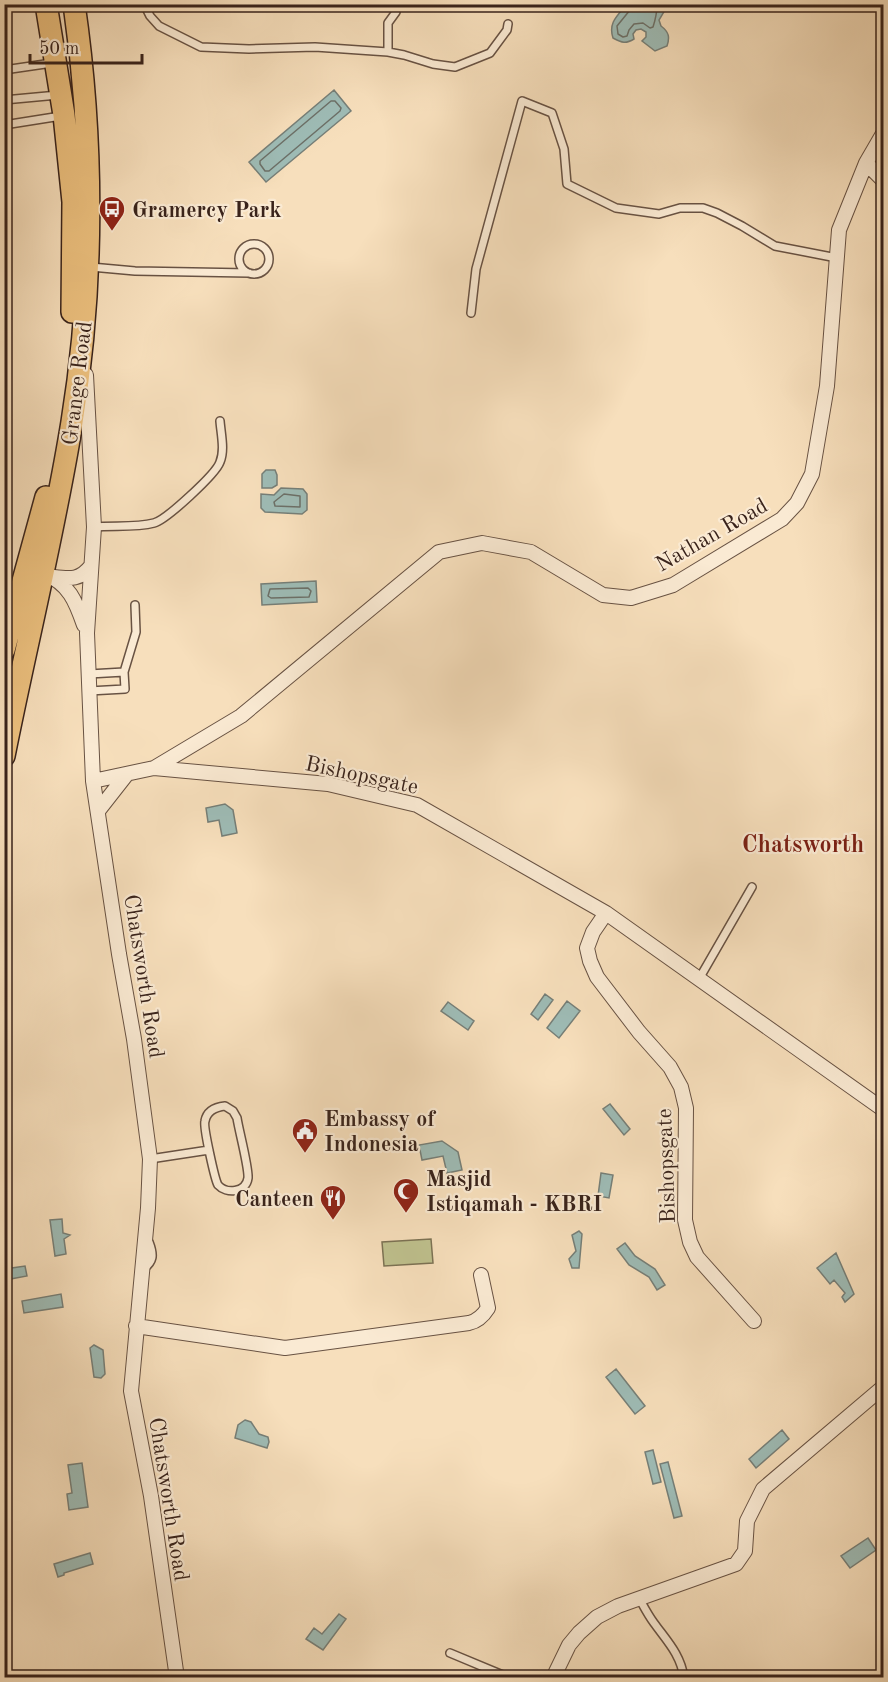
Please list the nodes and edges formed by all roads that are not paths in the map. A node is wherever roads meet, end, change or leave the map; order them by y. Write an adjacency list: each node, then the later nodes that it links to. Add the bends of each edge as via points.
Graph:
1 (46, 4): 7 (main road, Grange Road)
2 (74, 4): 16 (main road, Grange Road, via 84,102)
3 (144, 4): 6 (lane, via 159,26 201,47 315,47)
4 (393, 4): 6 (lane, via 396,12 388,23)
5 (508, 24): 6 (lane, via 490,53 455,67)
6 (388, 52)
7 (56, 62): 8 (lane); 10 (main road, Grange Road)
8 (4, 70)
9 (4, 100): 10 (lane)
10 (63, 105): 11 (lane); 26 (main road, Grange Road, via 73,202 72,307 61,442)
11 (4, 125)
12 (884, 132): 13 (street, Nathan Road)
13 (866, 163): 14 (street); 15 (street, Nathan Road, via 839,230)
14 (884, 181)
15 (837, 258): 18 (lane, via 775,246 742,225 703,208 680,208 659,214 616,208 590,197 567,184 564,150 552,113 522,101 476,269); 32 (street, Nathan Road, via 826,386 812,474 797,503 782,519 673,585 632,598 603,595 531,552 482,543 439,552 241,716)
16 (88, 267): 17 (lane); 19 (main road, Grange Road)
17 (249, 273): 17 (lane, via 241,265 240,254 248,245 260,245 268,252 269,264 261,273)
18 (471, 313)
19 (84, 335): 21 (street, Chatsworth Road); 23 (main road, Grange Road)
20 (220, 421): 21 (lane, via 220,464 172,513 151,524)
21 (94, 527): 22 (street, Chatsworth Road)
22 (91, 566): 23 (street, via 80,578); 25 (street, Chatsworth Road)
23 (49, 575): 25 (street, Chatsworth Road, via 74,597); 30 (main road, Grange Road)
24 (135, 605): 27 (lane, via 136,632)
25 (87, 633): 28 (street, Chatsworth Road)
26 (4, 650)
27 (124, 672): 28 (lane); 29 (lane, via 124,689)
28 (89, 674): 29 (street, Chatsworth Road)
29 (89, 691): 34 (street, Chatsworth Road)
30 (8, 725): 31 (main road, Grange Road)
31 (4, 756)
32 (154, 768): 33 (street, Nathan Road); 37 (street, Bishopsgate, via 328,784 417,805)
33 (127, 774): 34 (street, Nathan Road); 35 (street)
34 (93, 781): 35 (street, Chatsworth Road)
35 (98, 811): 41 (street, Chatsworth Road)
36 (752, 887): 38 (lane)
37 (606, 913): 38 (street, Bishopsgate); 43 (street, Bishopsgate, via 587,948 590,961 597,977 670,1067 681,1087 686,1108 685,1220 690,1242 697,1257)
38 (699, 979): 39 (street, Bishopsgate)
39 (884, 1110)
40 (209, 1150): 40 (lane, via 204,1122 209,1112 225,1106 237,1118 248,1178 243,1186 234,1191 224,1190 216,1182); 41 (lane)
41 (150, 1159): 44 (street, Chatsworth Road)
42 (481, 1275): 44 (street, via 488,1308 483,1316 469,1323 285,1348)
43 (754, 1321)
44 (136, 1326): 48 (street, Chatsworth Road, via 131,1391 151,1496)
45 (882, 1388): 46 (street, via 763,1489 747,1521 745,1551 736,1564)
46 (639, 1598): 50 (street, via 606,1612 579,1633); 51 (lane, via 676,1652)
47 (450, 1653): 49 (lane)
48 (177, 1677)
49 (510, 1677)
50 (553, 1677)
51 (684, 1677)

